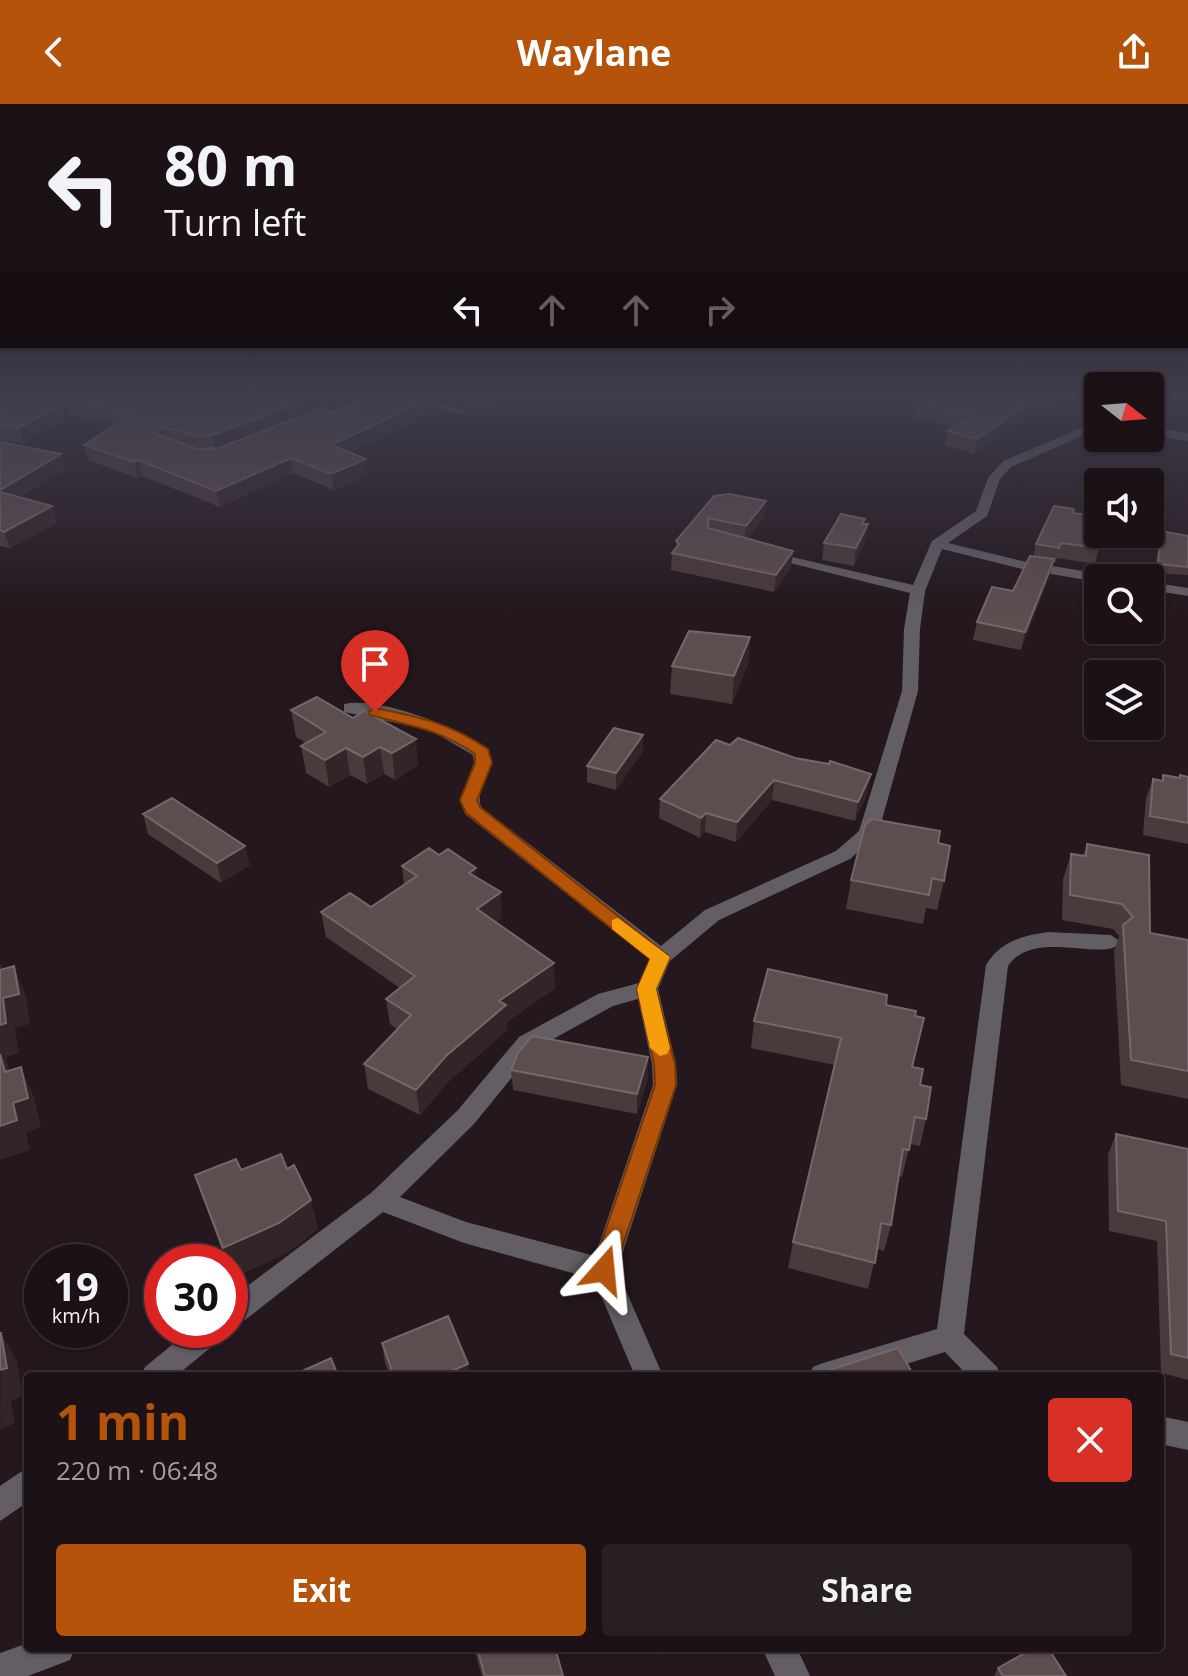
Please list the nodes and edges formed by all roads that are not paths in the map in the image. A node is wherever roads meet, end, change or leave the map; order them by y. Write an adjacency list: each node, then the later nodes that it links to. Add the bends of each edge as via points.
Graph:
1 (1003, 468): 2 (street, via 994,478 982,513)
2 (937, 544): 4 (street); 6 (street)
3 (758, 551): 6 (street)
4 (1084, 575)
5 (1164, 588): 7 (street)
6 (918, 591): 10 (street, via 910,691 868,834 843,855 712,915)
7 (1188, 592)
8 (350, 708): 10 (street, via 430,723 472,743 483,763 469,800 472,810)
9 (1111, 942): 15 (street, via 1037,941 1009,949 997,965)
10 (661, 957): 11 (street)
11 (647, 989): 12 (street, via 606,1000 527,1043 466,1117); 13 (street, via 665,1085)
12 (380, 1200): 13 (street, via 464,1232); 14 (street)
13 (604, 1270): 18 (street)
14 (248, 1301)
15 (950, 1338): 19 (street); 20 (street)
16 (189, 1348): 17 (street)
17 (160, 1372)
18 (647, 1372)
19 (836, 1372)
20 (983, 1372)
21 (24, 1485): 22 (street)
22 (0, 1506)
23 (47, 1652): 25 (street)
24 (781, 1652): 26 (street)
25 (0, 1670)
26 (793, 1676)

